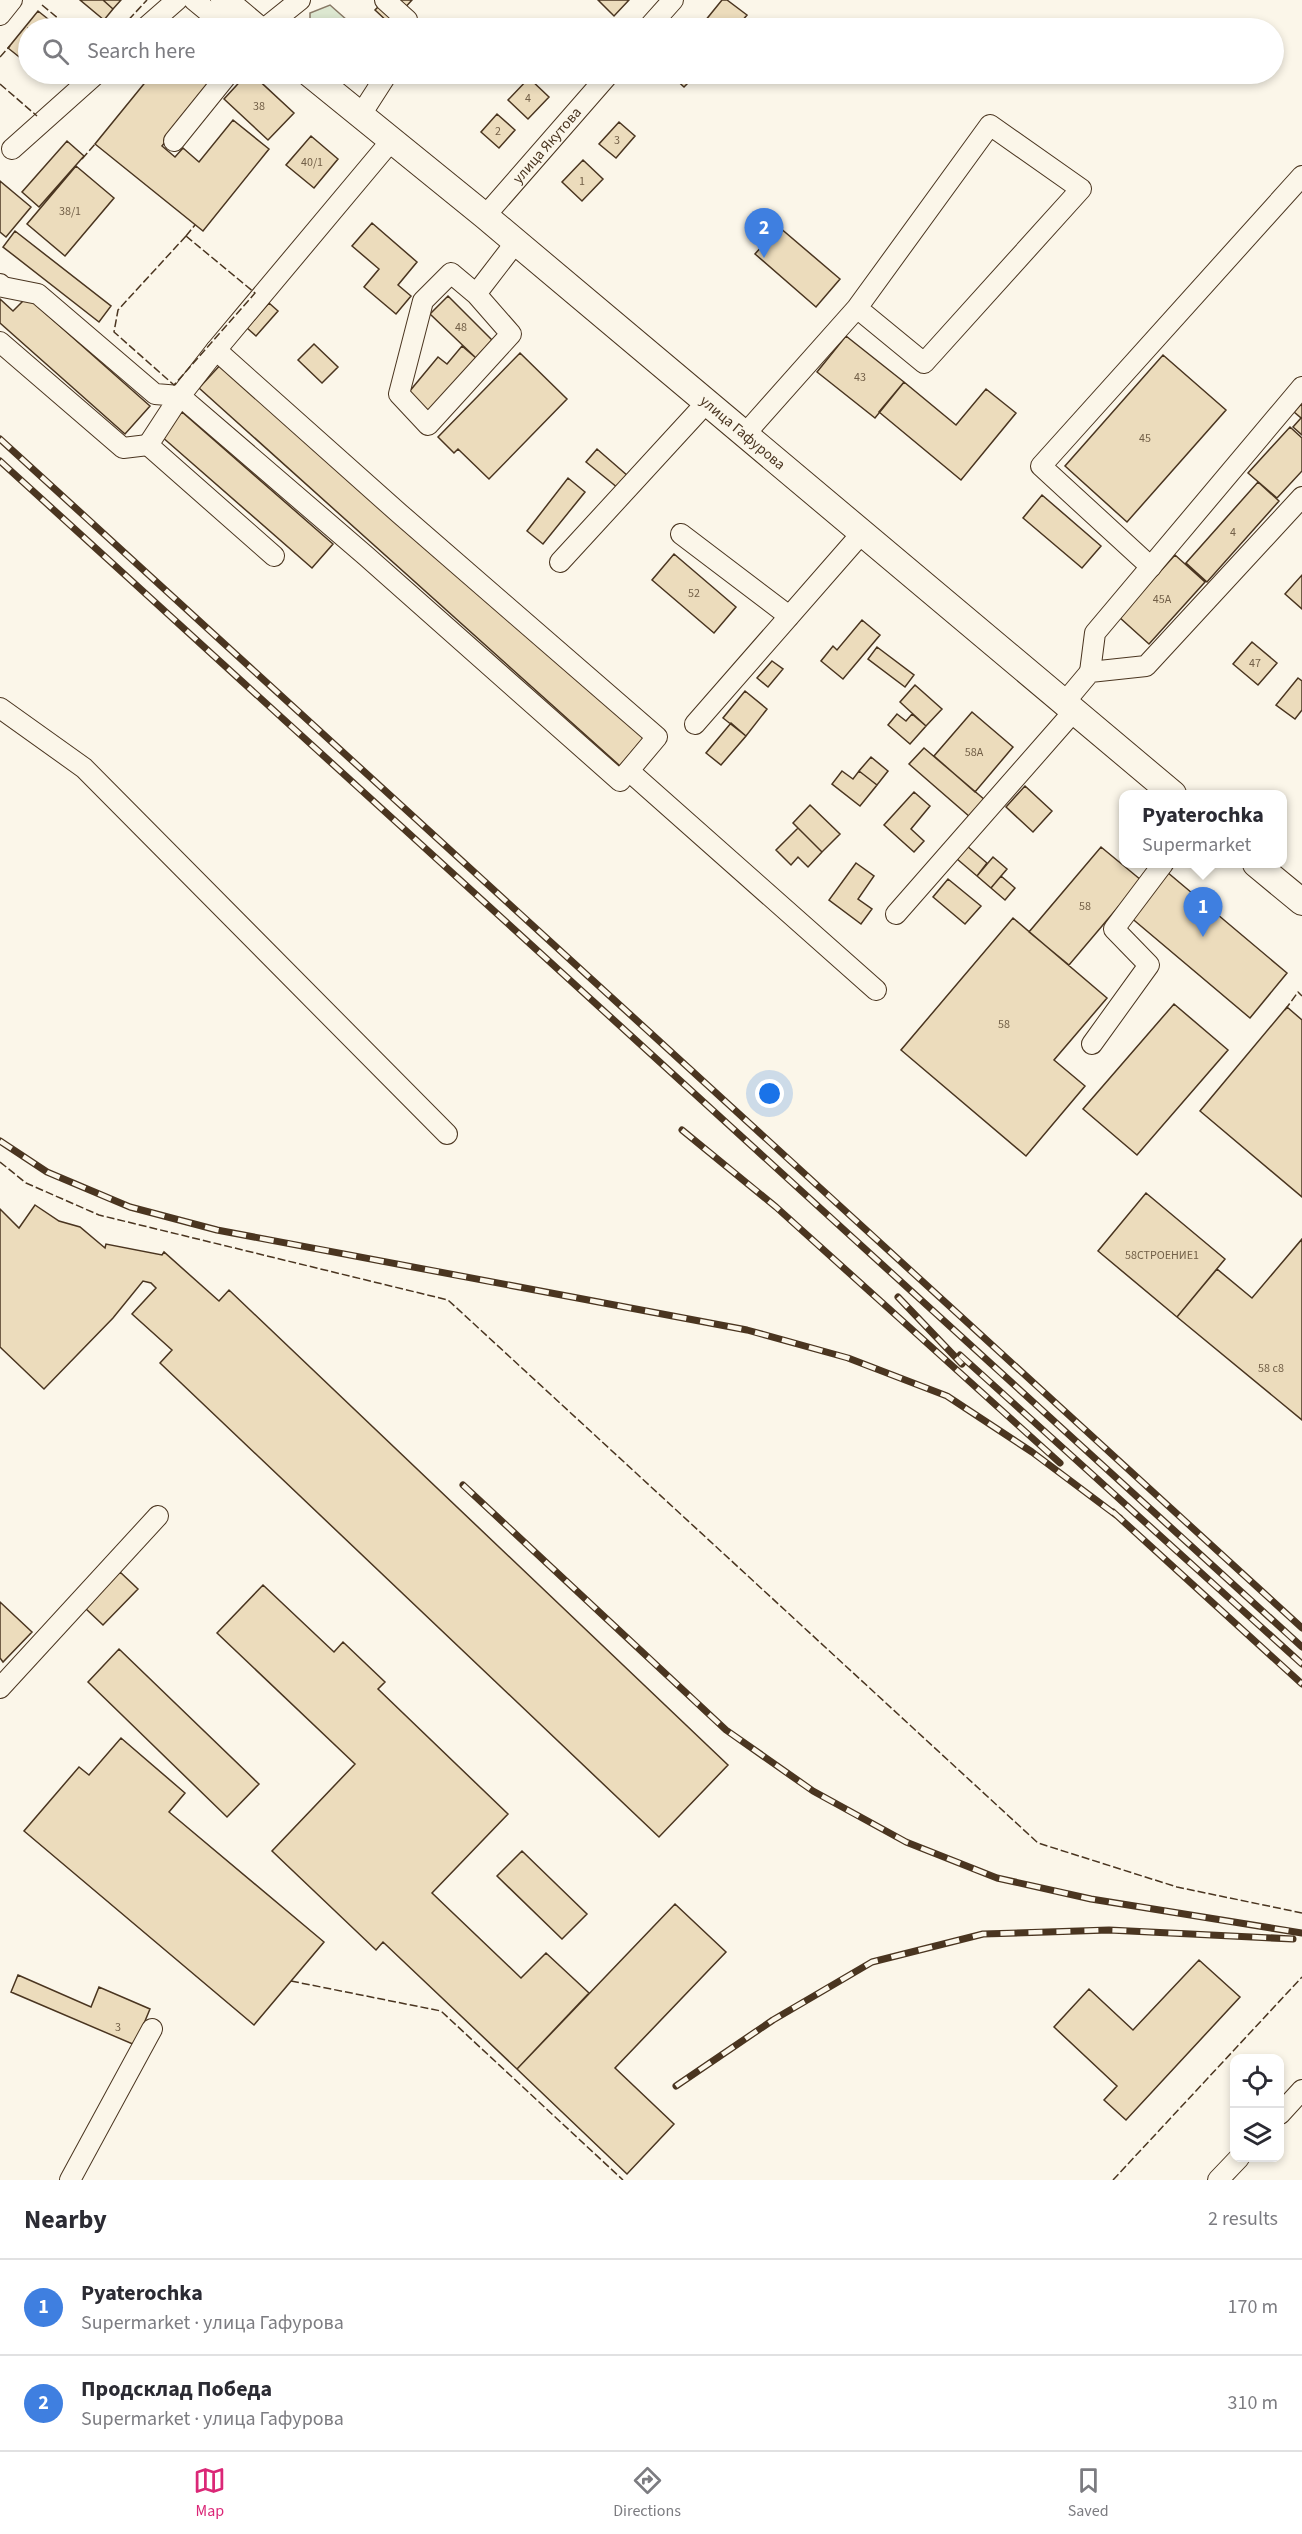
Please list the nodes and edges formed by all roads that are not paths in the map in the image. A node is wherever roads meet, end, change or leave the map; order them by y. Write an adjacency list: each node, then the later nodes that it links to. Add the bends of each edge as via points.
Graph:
1 (12, 0): 8 (street)
2 (177, 0): 9 (street)
3 (194, 0): 10 (street)
4 (224, 0): 11 (main road)
5 (300, 0): 12 (street)
6 (385, 0): 13 (street)
7 (673, 0): 14 (street)
8 (0, 15)
9 (157, 18)
10 (216, 18)
11 (245, 18)
12 (278, 18)
13 (406, 18)
14 (657, 18)
15 (85, 84): 23 (street)
16 (220, 84): 21 (street)
17 (322, 84): 20 (main road, улица Гафурова)
18 (381, 84): 20 (street)
19 (600, 84): 25 (street, улица Якутова)
20 (360, 116): 22 (main road, улица Гафурова)
21 (174, 141)
22 (392, 141): 25 (main road, улица Гафурова); 31 (street)
23 (12, 149)
24 (1302, 176): 42 (street, via 1041,466)
25 (485, 216): 26 (main road, улица Гафурова)
26 (516, 242): 28 (street); 34 (main road, улица Гафурова)
27 (0, 284): 33 (street, via 38,294 155,394)
28 (476, 294): 28 (street, via 511,334 428,425 399,394 423,301 451,273)
29 (857, 308): 29 (street, via 924,363 1081,189 990,125); 35 (street)
30 (0, 342): 36 (street, via 123,448)
31 (216, 350): 33 (street); 48 (street, via 657,737)
32 (1302, 387): 42 (street)
33 (180, 396): 36 (street); 48 (street, via 620,782)
34 (706, 402): 35 (main road, улица Гафурова); 41 (street)
35 (745, 434): 38 (main road, улица Гафурова)
36 (148, 445): 40 (street)
37 (1298, 508): 44 (street, via 1146,666)
38 (862, 533): 43 (street); 45 (main road, улица Гафурова)
39 (681, 534): 43 (street)
40 (274, 556)
41 (560, 562)
42 (1151, 567): 44 (street, via 1095,633)
43 (789, 616): 47 (street)
44 (1090, 672): 45 (street)
45 (1069, 707): 49 (main road, улица Гафурова); 53 (street)
46 (0, 708): 56 (street, via 84,768)
47 (695, 724)
48 (629, 771): 54 (street)
49 (1167, 790)
50 (1160, 868): 55 (street, via 1114,929 1149,966)
51 (1261, 868): 52 (main road)
52 (1302, 902)
53 (896, 914)
54 (876, 990)
55 (1092, 1044)
56 (447, 1134)
57 (158, 1516): 58 (street)
58 (0, 1688)
59 (152, 2030): 63 (street)
60 (1302, 2090): 61 (street)
61 (1284, 2110)
62 (1234, 2162): 64 (street)
63 (70, 2180)
64 (1218, 2180)

